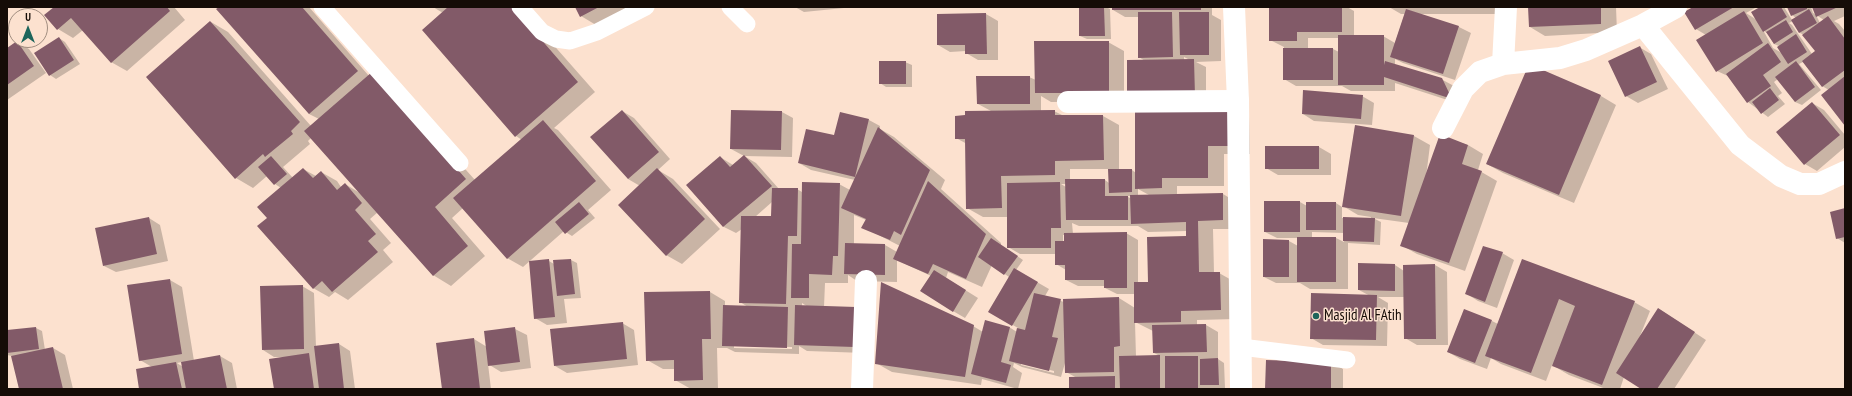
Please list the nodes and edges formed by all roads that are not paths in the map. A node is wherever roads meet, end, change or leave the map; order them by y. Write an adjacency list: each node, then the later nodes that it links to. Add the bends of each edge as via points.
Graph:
1 (322, 7): 14 (lane)
2 (520, 7): 3 (lane, via 542,32 556,39 570,41 597,32)
3 (646, 7)
4 (730, 7): 8 (lane)
5 (1234, 7): 11 (street)
6 (1506, 7): 10 (street)
7 (1676, 7): 9 (street)
8 (747, 24)
9 (1643, 25): 10 (street, via 1586,50 1560,58); 15 (street, via 1740,145 1781,176 1800,184 1819,184)
10 (1503, 64): 13 (street, via 1480,72 1463,90)
11 (1238, 101): 12 (street); 17 (street)
12 (1068, 102)
13 (1443, 128)
14 (460, 163)
15 (1845, 172)
16 (866, 281): 19 (street)
17 (1241, 347): 18 (lane); 20 (street)
18 (1347, 360)
19 (862, 389)
20 (1241, 389)

